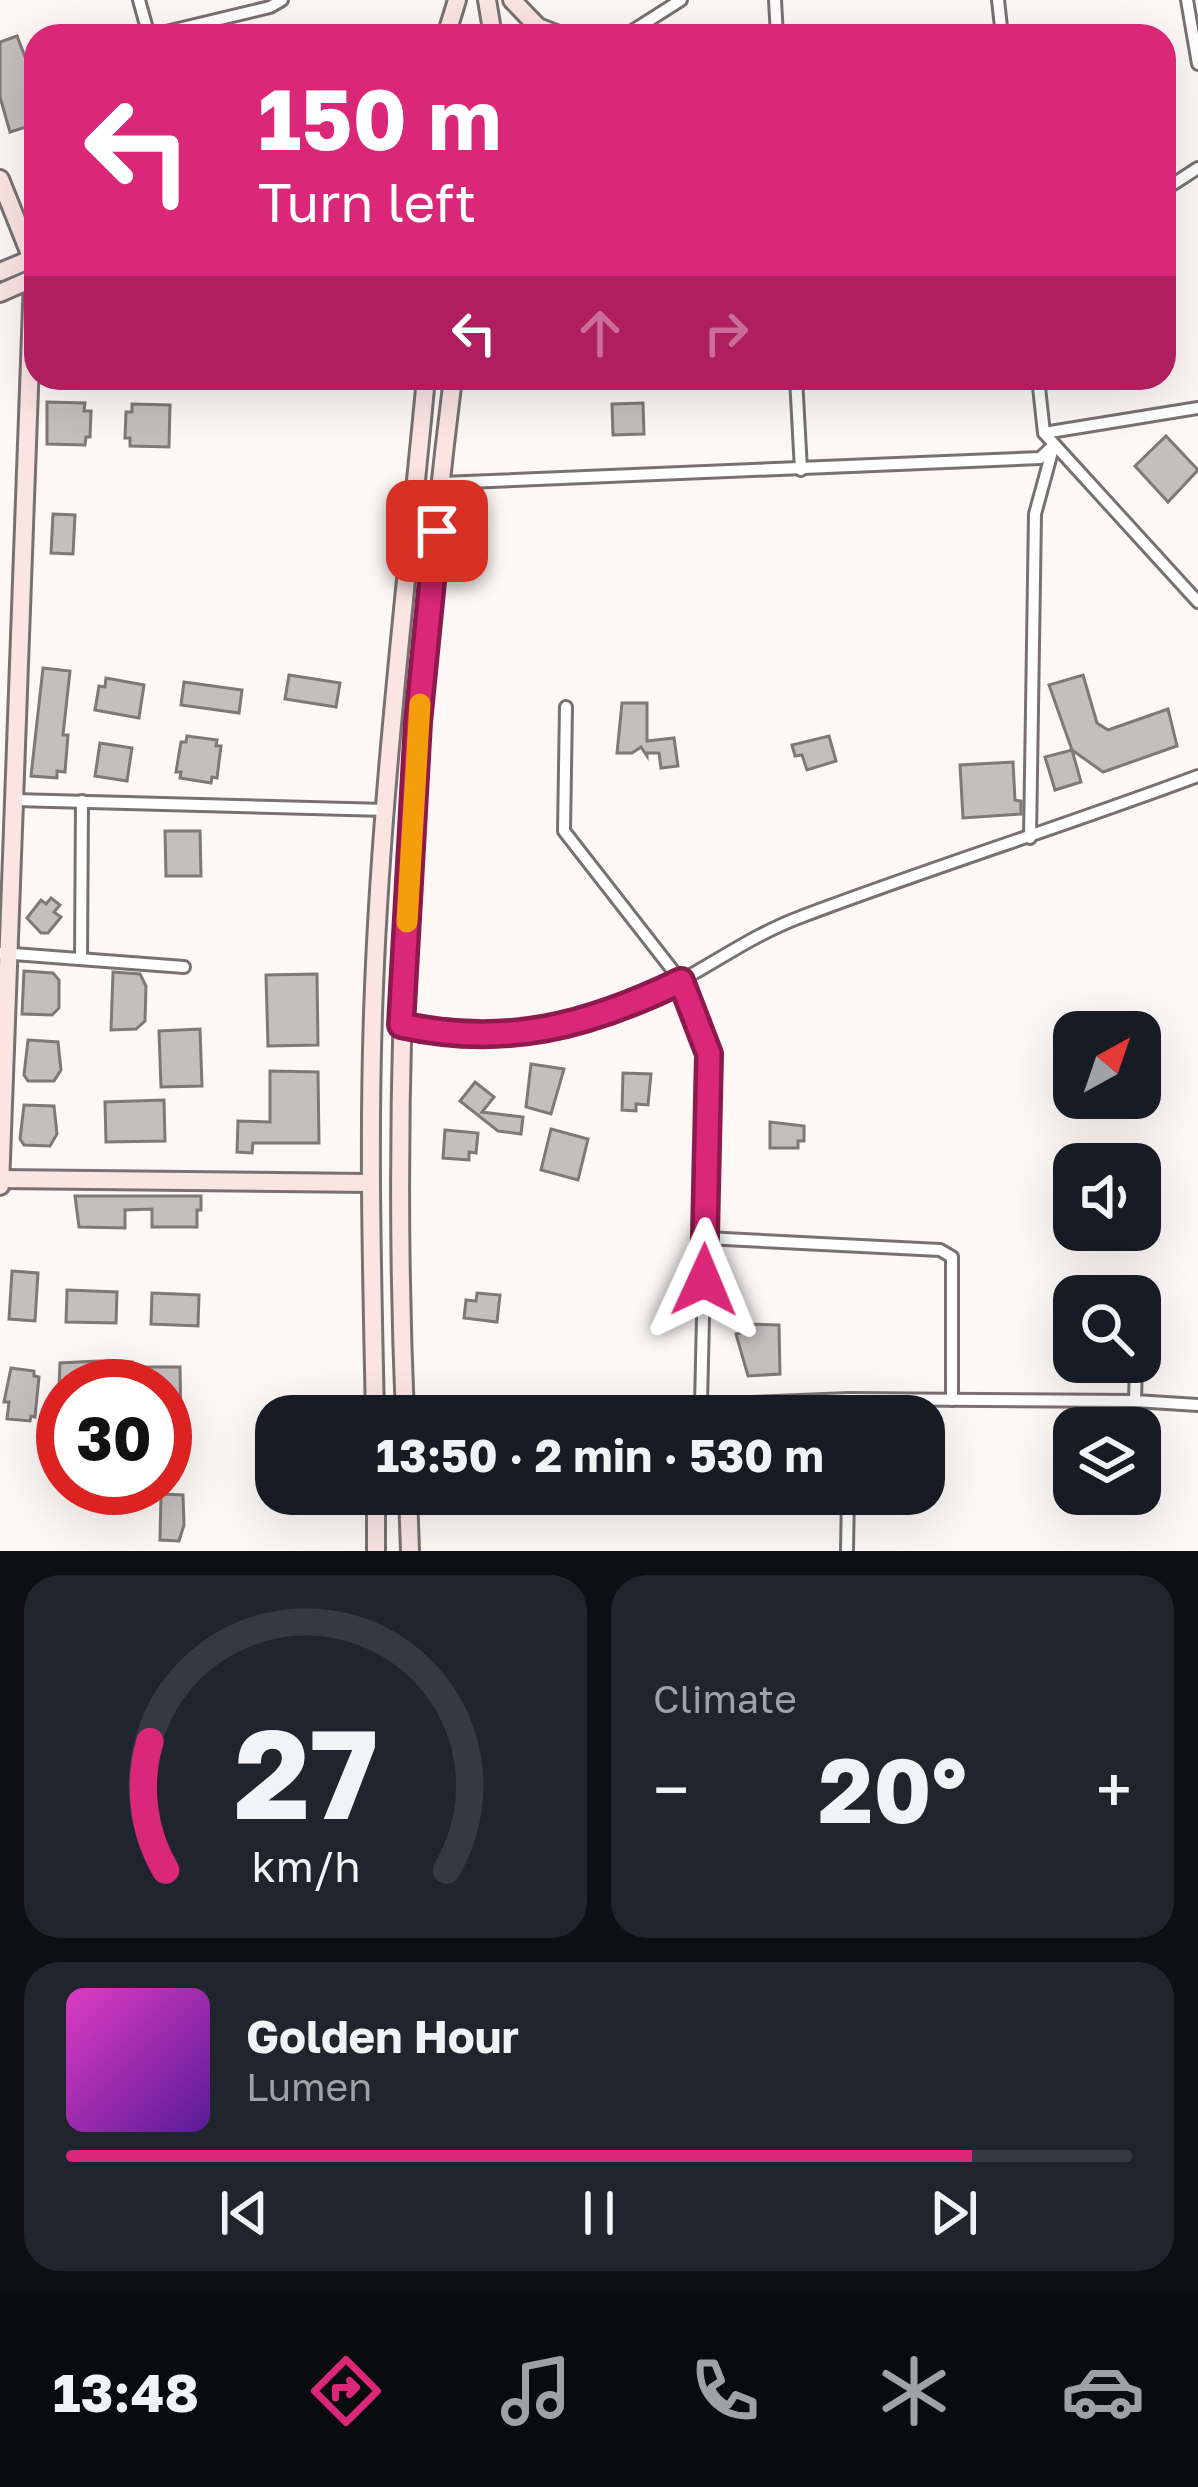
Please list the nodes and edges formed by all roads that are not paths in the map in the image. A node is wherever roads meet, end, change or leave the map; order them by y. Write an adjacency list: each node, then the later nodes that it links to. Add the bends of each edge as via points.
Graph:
1 (283, 0): 5 (street)
2 (512, 0): 6 (main road)
3 (681, 0): 7 (street)
4 (1187, 0): 8 (street)
5 (199, 24)
6 (535, 24)
7 (642, 24)
8 (1198, 64)
9 (0, 178): 10 (main road)
10 (24, 242)
11 (30, 390): 25 (main road)
12 (425, 390): 30 (main road)
13 (452, 390): 20 (main road)
14 (797, 390): 19 (street)
15 (1039, 390): 17 (street)
16 (1198, 408): 17 (street)
17 (1044, 434): 18 (street)
18 (1054, 445): 19 (street, via 1040,458); 22 (street); 31 (street, via 1035,514)
19 (801, 470): 20 (street)
20 (442, 484): 36 (main road)
21 (1198, 582): 22 (street)
22 (1183, 585): 23 (street)
23 (1198, 602)
24 (0, 662): 25 (street)
25 (21, 663): 28 (main road)
26 (566, 707): 35 (street, via 564,831)
27 (1198, 776): 31 (street)
28 (16, 800): 29 (street); 32 (main road)
29 (82, 801): 30 (street); 33 (street)
30 (386, 810): 38 (main road)
31 (1030, 838): 35 (street, via 755,934)
32 (5, 953): 33 (street); 37 (main road)
33 (82, 959): 34 (street)
34 (184, 967)
35 (681, 981): 36 (street, via 564,1028 444,1035); 39 (street, via 709,1054)
36 (401, 1025): 42 (main road)
37 (0, 1181): 38 (main road)
38 (370, 1184): 41 (main road)
39 (705, 1238): 43 (street); 45 (street, via 952,1256)
40 (1135, 1383): 46 (street)
41 (375, 1395)
42 (404, 1395)
43 (701, 1395)
44 (945, 1400): 45 (street)
45 (952, 1400): 46 (street)
46 (1135, 1401): 47 (street)
47 (1198, 1405)
48 (376, 1515): 51 (main road)
49 (409, 1515): 52 (main road)
50 (848, 1515): 53 (street)
51 (376, 1551)
52 (410, 1551)
53 (847, 1551)

